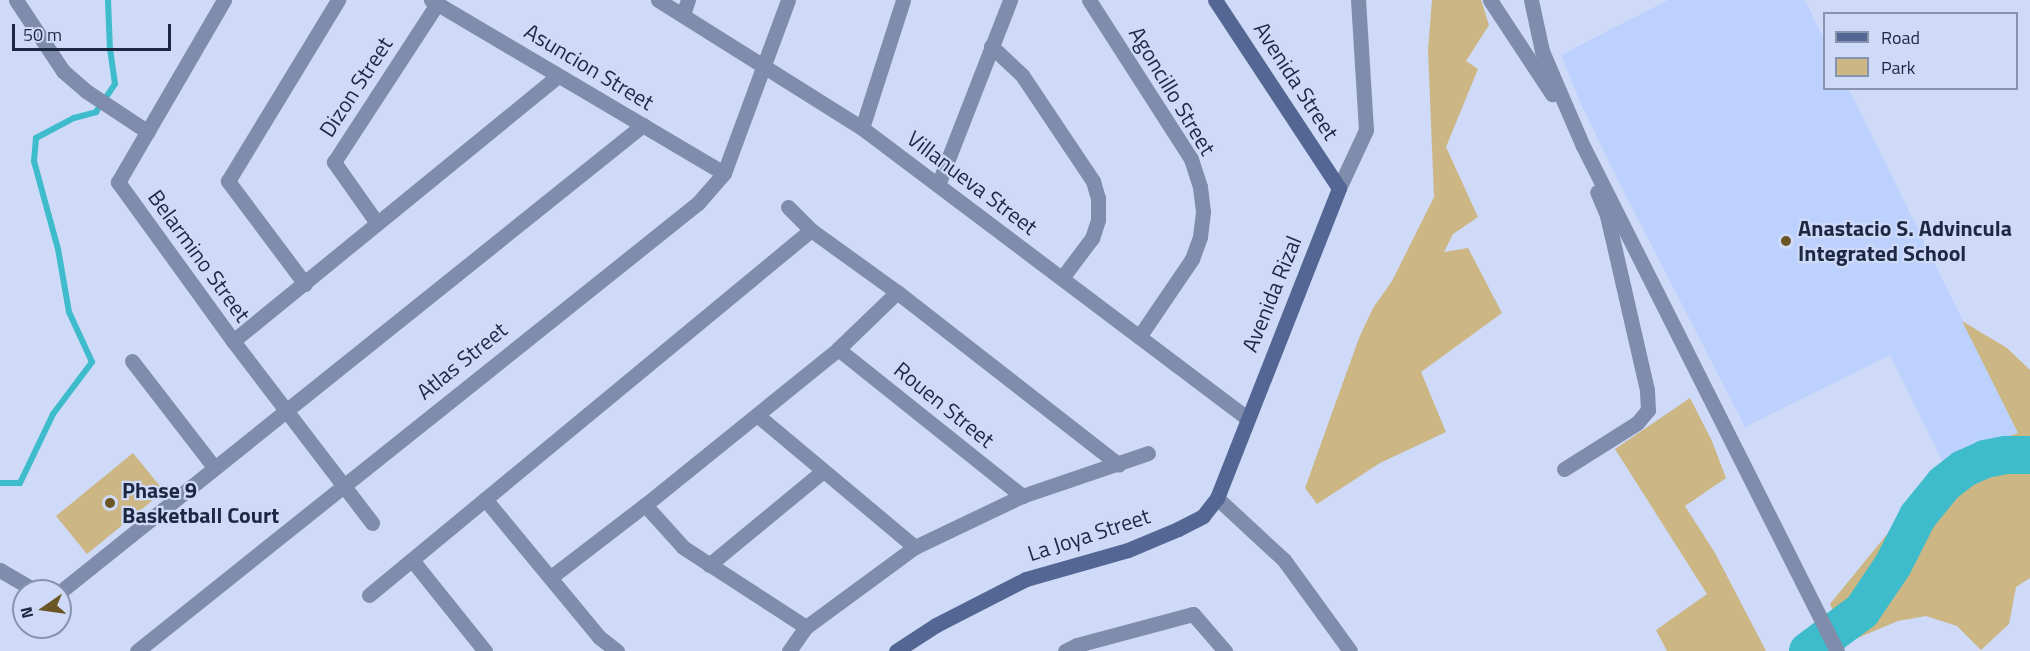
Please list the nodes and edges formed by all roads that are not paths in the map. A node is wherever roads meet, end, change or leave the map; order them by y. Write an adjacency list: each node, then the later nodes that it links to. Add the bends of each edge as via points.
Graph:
1 (16, 0): 21 (street, via 63,71 86,92)
2 (224, 0): 21 (street, Belarmino Street)
3 (338, 0): 29 (street, via 228,181)
4 (658, 0): 15 (street, Villanueva Street)
5 (688, 0): 15 (street)
6 (788, 0): 17 (street, Atlas Street)
7 (903, 0): 20 (street)
8 (1010, 0): 16 (street)
9 (1089, 0): 31 (street, Agoncillo Street, via 1191,159 1200,187 1203,212 1192,259)
10 (1215, 0): 24 (street, Avenida Street)
11 (1358, 0): 24 (street, via 1365,130)
12 (1490, 0): 41 (street, via 1547,84 1607,215 1647,390 1648,410 1636,423)
13 (1531, 0): 66 (street, via 1542,51 1583,146)
14 (434, 2): 18 (street, Asuncion Street); 26 (street, Dizon Street, via 334,162)
15 (682, 15): 17 (street, Villanueva Street)
16 (991, 46): 23 (street); 28 (street, via 1022,75 1093,181 1098,220 1092,238)
17 (764, 68): 20 (street, Villanueva Street); 22 (street, Atlas Street)
18 (558, 75): 19 (street, Asuncion Street); 26 (street)
19 (643, 125): 22 (street, Asuncion Street); 35 (street)
20 (861, 128): 23 (street, Villanueva Street)
21 (148, 132): 32 (street, Belarmino Street, via 118,182)
22 (724, 173): 43 (street, Atlas Street, via 698,202)
23 (938, 185): 28 (street, Villanueva Street)
24 (1339, 188): 37 (street, Avenida Rizal)
25 (788, 207): 27 (street)
26 (377, 223): 29 (street)
27 (811, 230): 30 (street); 46 (street)
28 (1062, 278): 31 (street, Villanueva Street)
29 (305, 284): 32 (street)
30 (897, 292): 33 (street); 39 (street)
31 (1140, 337): 37 (street, Villanueva Street)
32 (233, 342): 35 (street, Belarmino Street)
33 (838, 349): 36 (street); 44 (street, Rouen Street)
34 (132, 361): 40 (street)
35 (286, 409): 40 (street); 43 (street, Belarmino Street)
36 (757, 415): 42 (street); 47 (street)
37 (1247, 418): 45 (street, La Joya Street)
38 (1148, 453): 39 (street)
39 (1119, 465): 44 (street)
40 (214, 467): 55 (street)
41 (1564, 469)
42 (822, 472): 49 (street); 51 (street)
43 (343, 485): 48 (street, Belarmino Street); 59 (street, Atlas Street)
44 (1022, 496): 49 (street)
45 (1217, 498): 58 (street, via 1284,560); 63 (street, La Joya Street, via 1203,516 1178,529 1128,550 1026,579 936,625)
46 (485, 499): 50 (street); 53 (street)
47 (645, 505): 51 (street, via 683,547); 53 (street)
48 (372, 523)
49 (915, 547): 57 (street)
50 (412, 560): 56 (street); 60 (street)
51 (709, 565): 57 (street)
52 (0, 570): 54 (street)
53 (551, 577): 61 (street, via 599,637)
54 (15, 579)
55 (72, 582)
56 (369, 595)
57 (806, 627): 62 (street)
58 (1345, 649)
59 (137, 651)
60 (484, 651)
61 (616, 651)
62 (789, 651)
63 (896, 651)
64 (1065, 651): 65 (street, via 1193,614)
65 (1225, 651)
66 (1837, 651)

